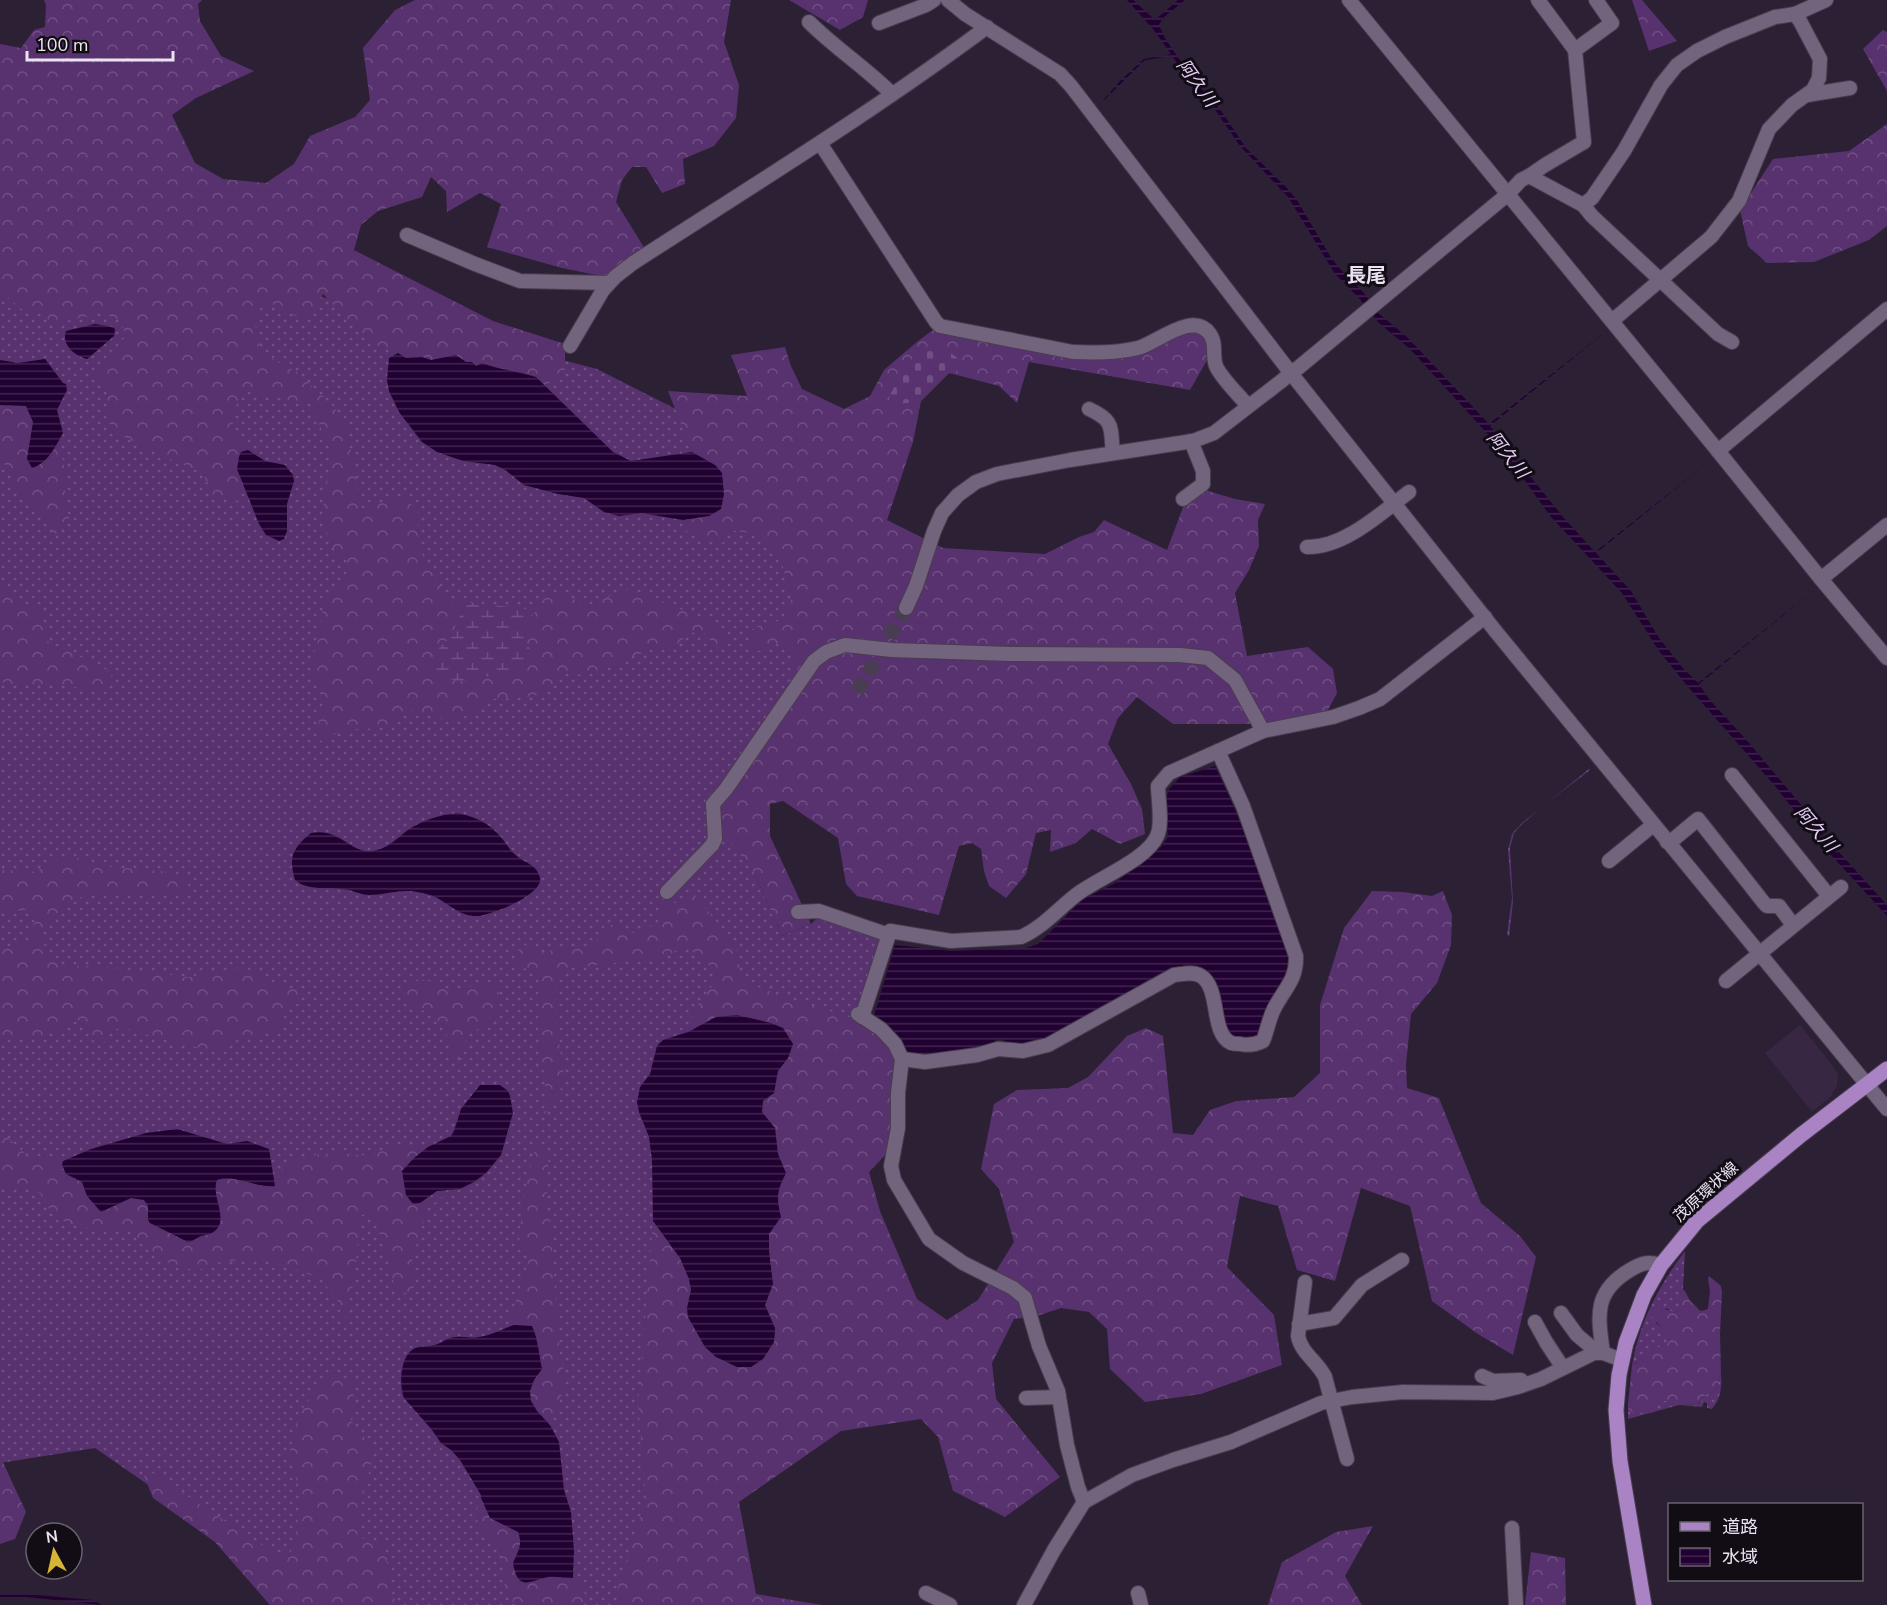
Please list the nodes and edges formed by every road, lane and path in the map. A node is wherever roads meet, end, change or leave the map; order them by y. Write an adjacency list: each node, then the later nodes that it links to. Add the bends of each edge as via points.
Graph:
1 (934, 0): 9 (street)
2 (948, 0): 10 (street)
3 (1349, 0): 17 (street)
4 (1538, 0): 11 (street)
5 (1596, 0): 11 (street, via 1612,23)
6 (1827, 0): 7 (street)
7 (1795, 14): 14 (street, via 1820,59 1819,78); 18 (street, via 1775,17 1725,37 1677,65 1624,151)
8 (809, 22): 13 (street)
9 (879, 23)
10 (987, 27): 13 (street); 26 (street, via 1060,74 1071,86)
11 (1575, 51): 16 (street, via 1584,142)
12 (1850, 88): 14 (street)
13 (892, 94): 15 (street)
14 (1807, 95): 20 (street, via 1769,129 1739,201 1711,237)
15 (820, 143): 21 (street, via 633,263); 27 (street, via 940,326 1073,352 1139,348 1181,327 1204,328 1211,335 1216,365)
16 (1529, 176): 17 (street); 18 (street)
17 (1508, 194): 23 (street); 26 (street)
18 (1583, 205): 20 (street)
19 (407, 235): 21 (street, via 520,281)
20 (1661, 280): 23 (street); 24 (street)
21 (609, 283): 25 (street)
22 (1887, 309): 30 (street)
23 (1612, 321): 30 (street)
24 (1732, 342)
25 (570, 346)
26 (1290, 372): 27 (street); 34 (street)
27 (1248, 406): 29 (street, via 1214,433)
28 (1089, 409): 31 (street, via 1109,423)
29 (1191, 441): 31 (street); 33 (street, via 1203,471 1203,484)
30 (1718, 451): 37 (street)
31 (1113, 453): 38 (street, via 998,474 967,488 942,513)
32 (1409, 492): 34 (street)
33 (1183, 499)
34 (1394, 503): 36 (street, via 1348,536); 39 (street)
35 (1887, 525): 37 (street)
36 (1306, 547)
37 (1821, 579): 40 (street)
38 (906, 608)
39 (1487, 620): 41 (street, via 1379,709 1359,717 1333,717); 44 (street)
40 (1887, 658)
41 (1263, 731): 42 (street); 48 (street, via 1235,680 1208,658 1010,654 845,645 814,661 800,679 713,804 712,845)
42 (1218, 751): 52 (street, via 1169,773 1158,786 1160,830 1142,854 1077,894 1031,933 951,941 890,931); 55 (street, via 1243,806 1296,956 1296,969 1273,1010 1263,1041 1247,1046 1230,1043 1222,1033 1210,987 1203,977 1192,973 1174,975 1048,1045 1023,1051 993,1049 925,1062)
43 (1732, 776): 49 (street)
44 (1653, 825): 45 (street); 46 (street)
45 (1667, 842): 51 (street, via 1698,819 1764,903 1779,906); 53 (street)
46 (1609, 861)
47 (1840, 887): 49 (street)
48 (667, 892)
49 (1829, 896): 51 (street)
50 (798, 912): 52 (street, via 819,911)
51 (1793, 925): 53 (street)
52 (889, 935): 55 (street, via 860,1016 881,1029)
53 (1758, 953): 54 (street); 57 (street)
54 (1726, 981)
55 (902, 1059): 70 (street, via 898,1128 891,1166 894,1180 929,1239 1025,1298)
56 (1887, 1069): 57 (main road, 茂原環状線)
57 (1867, 1085): 58 (street); 60 (main road, 茂原環状線, via 1697,1221)
58 (1887, 1109)
59 (1402, 1260): 64 (street, via 1362,1285 1334,1318)
60 (1661, 1265): 65 (street, via 1642,1263 1607,1288 1599,1314); 66 (main road, 茂原環状線, via 1637,1310)
61 (1305, 1282): 64 (street)
62 (1561, 1313): 65 (street, via 1577,1335)
63 (1535, 1322): 67 (street)
64 (1299, 1324): 72 (street, via 1299,1344 1323,1371)
65 (1598, 1353): 66 (street); 67 (street)
66 (1622, 1360): 80 (main road, 茂原環状線, via 1616,1410 1618,1445)
67 (1563, 1368): 69 (street)
68 (1482, 1376): 69 (street, via 1492,1381)
69 (1541, 1379): 72 (street, via 1493,1393 1403,1392)
70 (1059, 1397): 71 (street); 74 (street, via 1067,1445)
71 (1026, 1398)
72 (1332, 1401): 73 (street); 74 (street, via 1231,1442 1132,1475)
73 (1347, 1459)
74 (1084, 1502): 78 (street)
75 (1512, 1528): 79 (street)
76 (926, 1593): 77 (street)
77 (950, 1605)
78 (1024, 1605)
79 (1516, 1605)
80 (1644, 1605)

